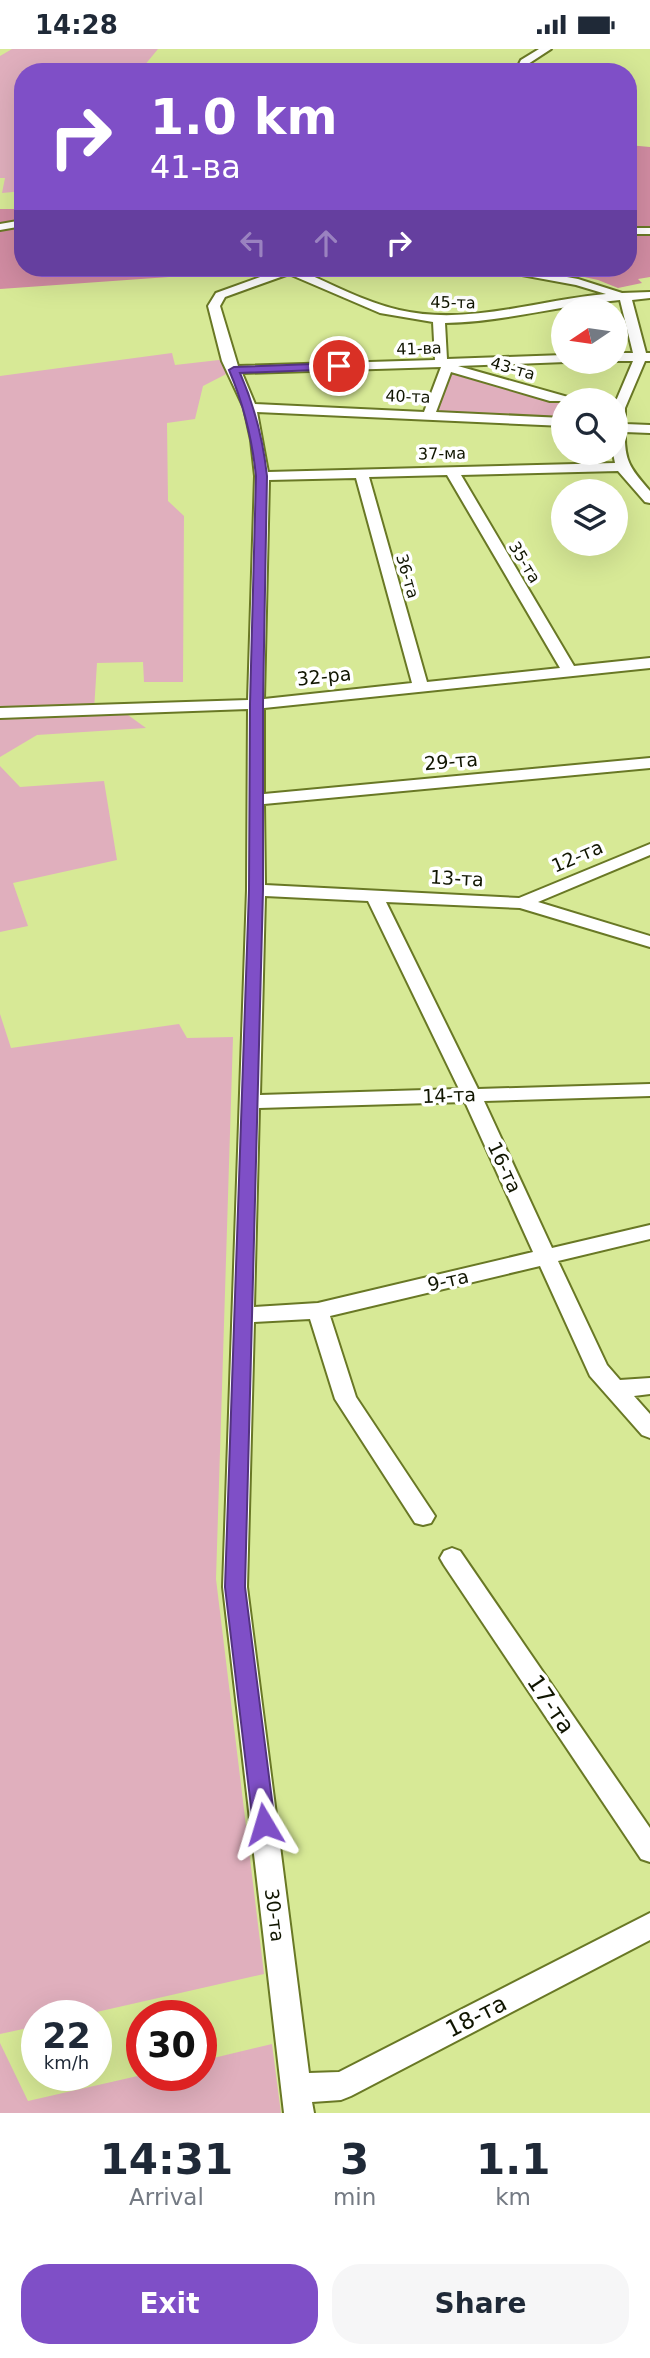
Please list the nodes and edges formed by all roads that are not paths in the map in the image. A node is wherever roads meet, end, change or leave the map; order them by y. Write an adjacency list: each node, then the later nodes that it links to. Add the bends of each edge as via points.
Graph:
1 (546, 49): 2 (street)
2 (524, 63)
3 (270, 277): 14 (street, 30-та, via 215,301)
4 (308, 277): 10 (street, 45-та, via 366,305)
5 (553, 277): 7 (street)
6 (650, 295): 7 (street, 45-та)
7 (625, 297)
8 (551, 305): 10 (street, 45-та, via 469,320)
9 (628, 306): 11 (street)
10 (439, 319): 13 (street)
11 (645, 357): 15 (street)
12 (551, 360): 13 (street, 41-ва)
13 (445, 365): 14 (street, 41-ва); 16 (street, 43-та); 18 (street)
14 (234, 370): 17 (street, 30-та)
15 (627, 388)
16 (550, 397): 19 (street)
17 (250, 408): 18 (street, 40-та); 26 (street, 30-та)
18 (429, 415): 19 (street, 40-та)
19 (540, 420): 20 (street, 40-та)
20 (551, 421)
21 (650, 429): 22 (street)
22 (628, 431)
23 (622, 467): 24 (street, 37-ма); 27 (street)
24 (451, 470): 25 (street, 37-ма); 30 (street, 35-та)
25 (361, 473): 26 (street, 37-ма); 31 (street, 36-та)
26 (262, 476): 32 (street, 30-та)
27 (644, 485): 28 (street)
28 (650, 499)
29 (650, 663): 30 (street, 32-ра)
30 (570, 671): 31 (street, 32-ра)
31 (421, 688): 32 (street, 32-ра)
32 (256, 704): 33 (street, 32-ра); 35 (street, 30-та)
33 (0, 713)
34 (650, 763): 35 (street, 29-та)
35 (256, 800): 37 (street, 30-та)
36 (650, 849): 39 (street, 12-та)
37 (256, 890): 38 (street, 13-та); 43 (street, 30-та)
38 (374, 895): 39 (street, 13-та); 42 (street, 16-та)
39 (521, 902): 40 (street, 13-та)
40 (650, 942)
41 (650, 1090): 42 (street, 14-та)
42 (471, 1094): 43 (street, 14-та); 45 (street, 16-та)
43 (248, 1102): 47 (street, 30-та)
44 (650, 1232): 45 (street, 9-та)
45 (547, 1256): 46 (street, 9-та); 49 (street, 16-та, via 598,1370)
46 (317, 1311): 47 (street, 9-та); 51 (street, via 346,1399)
47 (244, 1315): 55 (street, 30-та, via 235,1587)
48 (650, 1386): 49 (street)
49 (613, 1389): 50 (street, 16-та)
50 (650, 1429)
51 (423, 1516)
52 (452, 1558): 53 (street, 17-та)
53 (650, 1850)
54 (650, 1926): 55 (street, 18-та, via 341,2086)
55 (298, 2101)

